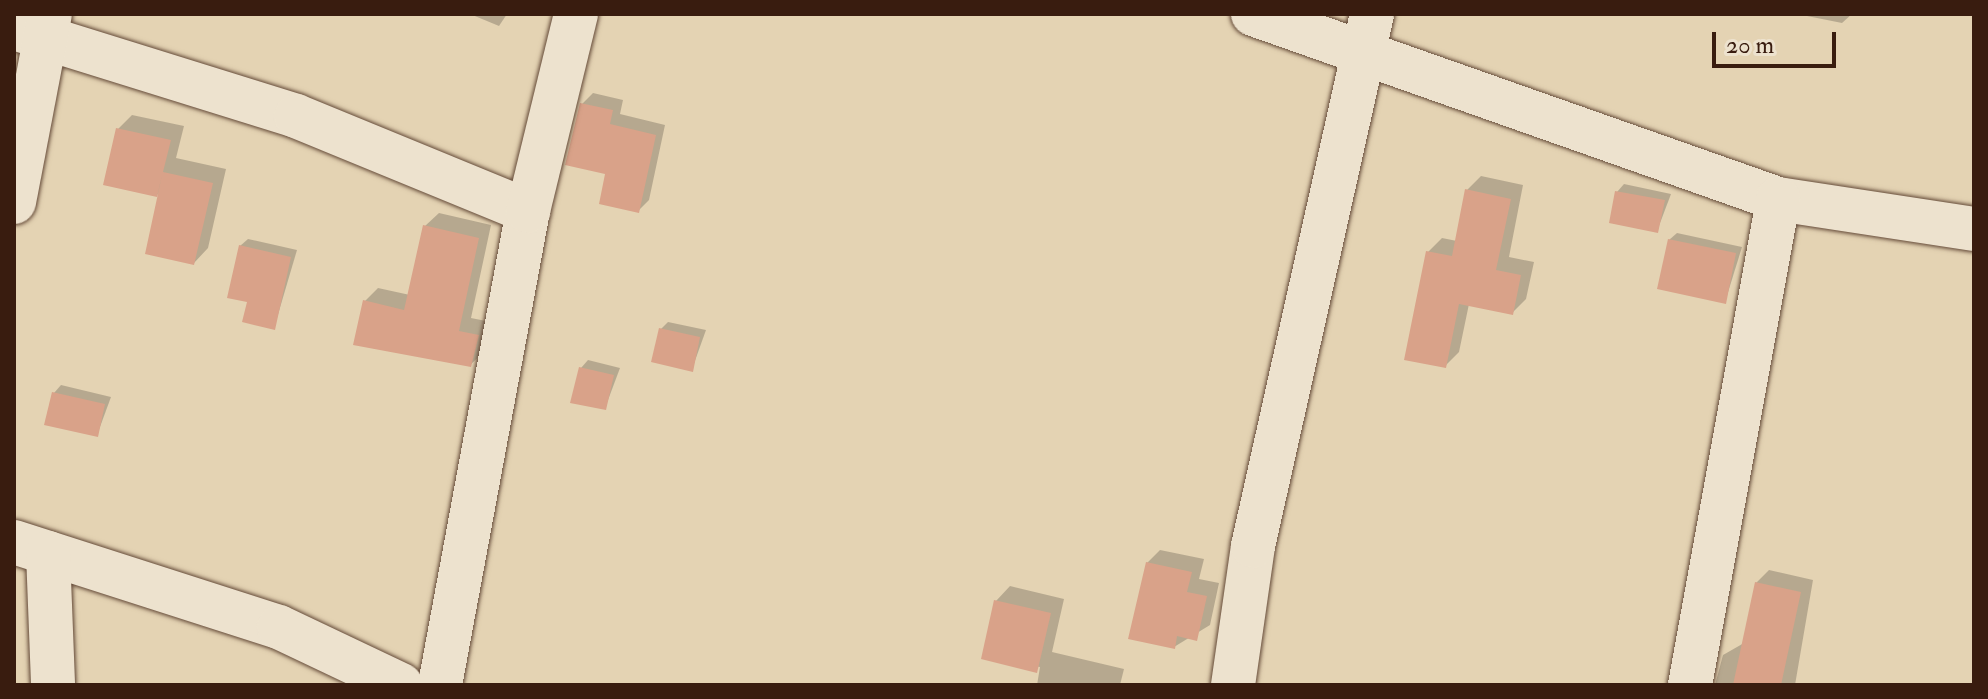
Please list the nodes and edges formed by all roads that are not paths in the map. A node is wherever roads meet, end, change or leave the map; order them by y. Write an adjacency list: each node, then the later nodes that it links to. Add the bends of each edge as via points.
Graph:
1 (576, 14): 8 (street)
2 (1253, 14): 5 (street)
3 (1372, 14): 5 (street)
4 (36, 27): 7 (street); 8 (street, via 296,116)
5 (1363, 56): 6 (street); 14 (street, via 1253,546)
6 (1778, 199): 9 (street); 15 (street)
7 (14, 202)
8 (528, 211): 13 (street)
9 (1974, 229)
10 (31, 548): 11 (street); 12 (street, via 279,627)
11 (53, 685)
12 (401, 685)
13 (440, 685)
14 (1233, 685)
15 (1690, 685)

